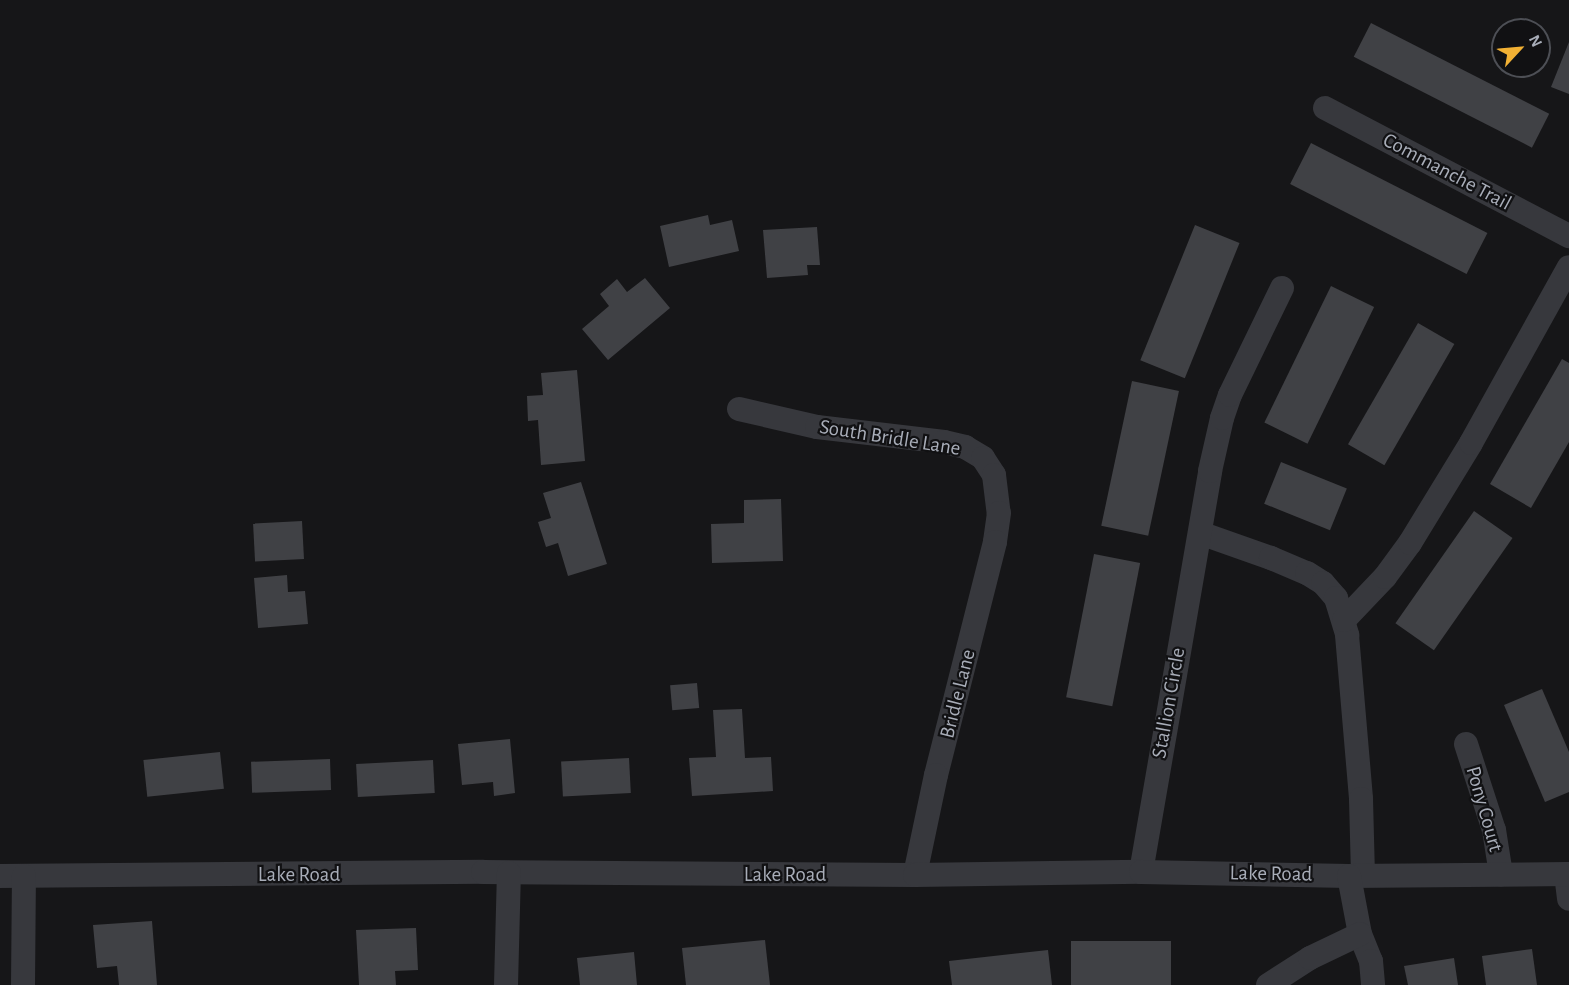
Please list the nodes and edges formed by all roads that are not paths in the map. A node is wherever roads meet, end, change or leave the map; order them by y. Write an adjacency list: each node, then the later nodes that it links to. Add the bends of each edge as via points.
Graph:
1 (1325, 108): 2 (street, Commanche Trail)
2 (1569, 236)
3 (1569, 267): 8 (street, via 1472,443 1410,543 1385,577)
4 (1282, 288): 7 (street, Stallion Circle, via 1222,418)
5 (739, 409): 6 (street, South Bridle Lane, via 817,427 965,447 983,458 994,475)
6 (999, 513): 14 (street, Bridle Lane)
7 (1200, 533): 8 (street, via 1307,573 1336,598); 10 (street, Stallion Circle)
8 (1344, 620): 15 (street, via 1361,799)
9 (1466, 744): 12 (street, Pony Court, via 1494,830)
10 (1141, 872): 14 (street, Lake Road); 15 (street, Lake Road)
11 (508, 873): 14 (street, Lake Road); 17 (street, Lake Road); 21 (street)
12 (1501, 874): 13 (street, Lake Road); 15 (street, Lake Road)
13 (1567, 874): 18 (street)
14 (915, 875)
15 (1356, 875): 19 (street)
16 (0, 876): 17 (street, Lake Road)
17 (24, 876): 20 (street)
18 (1569, 898)
19 (1360, 934): 22 (street, via 1310,958); 23 (street, via 1371,961)
20 (24, 985)
21 (506, 985)
22 (1268, 985)
23 (1373, 985)

